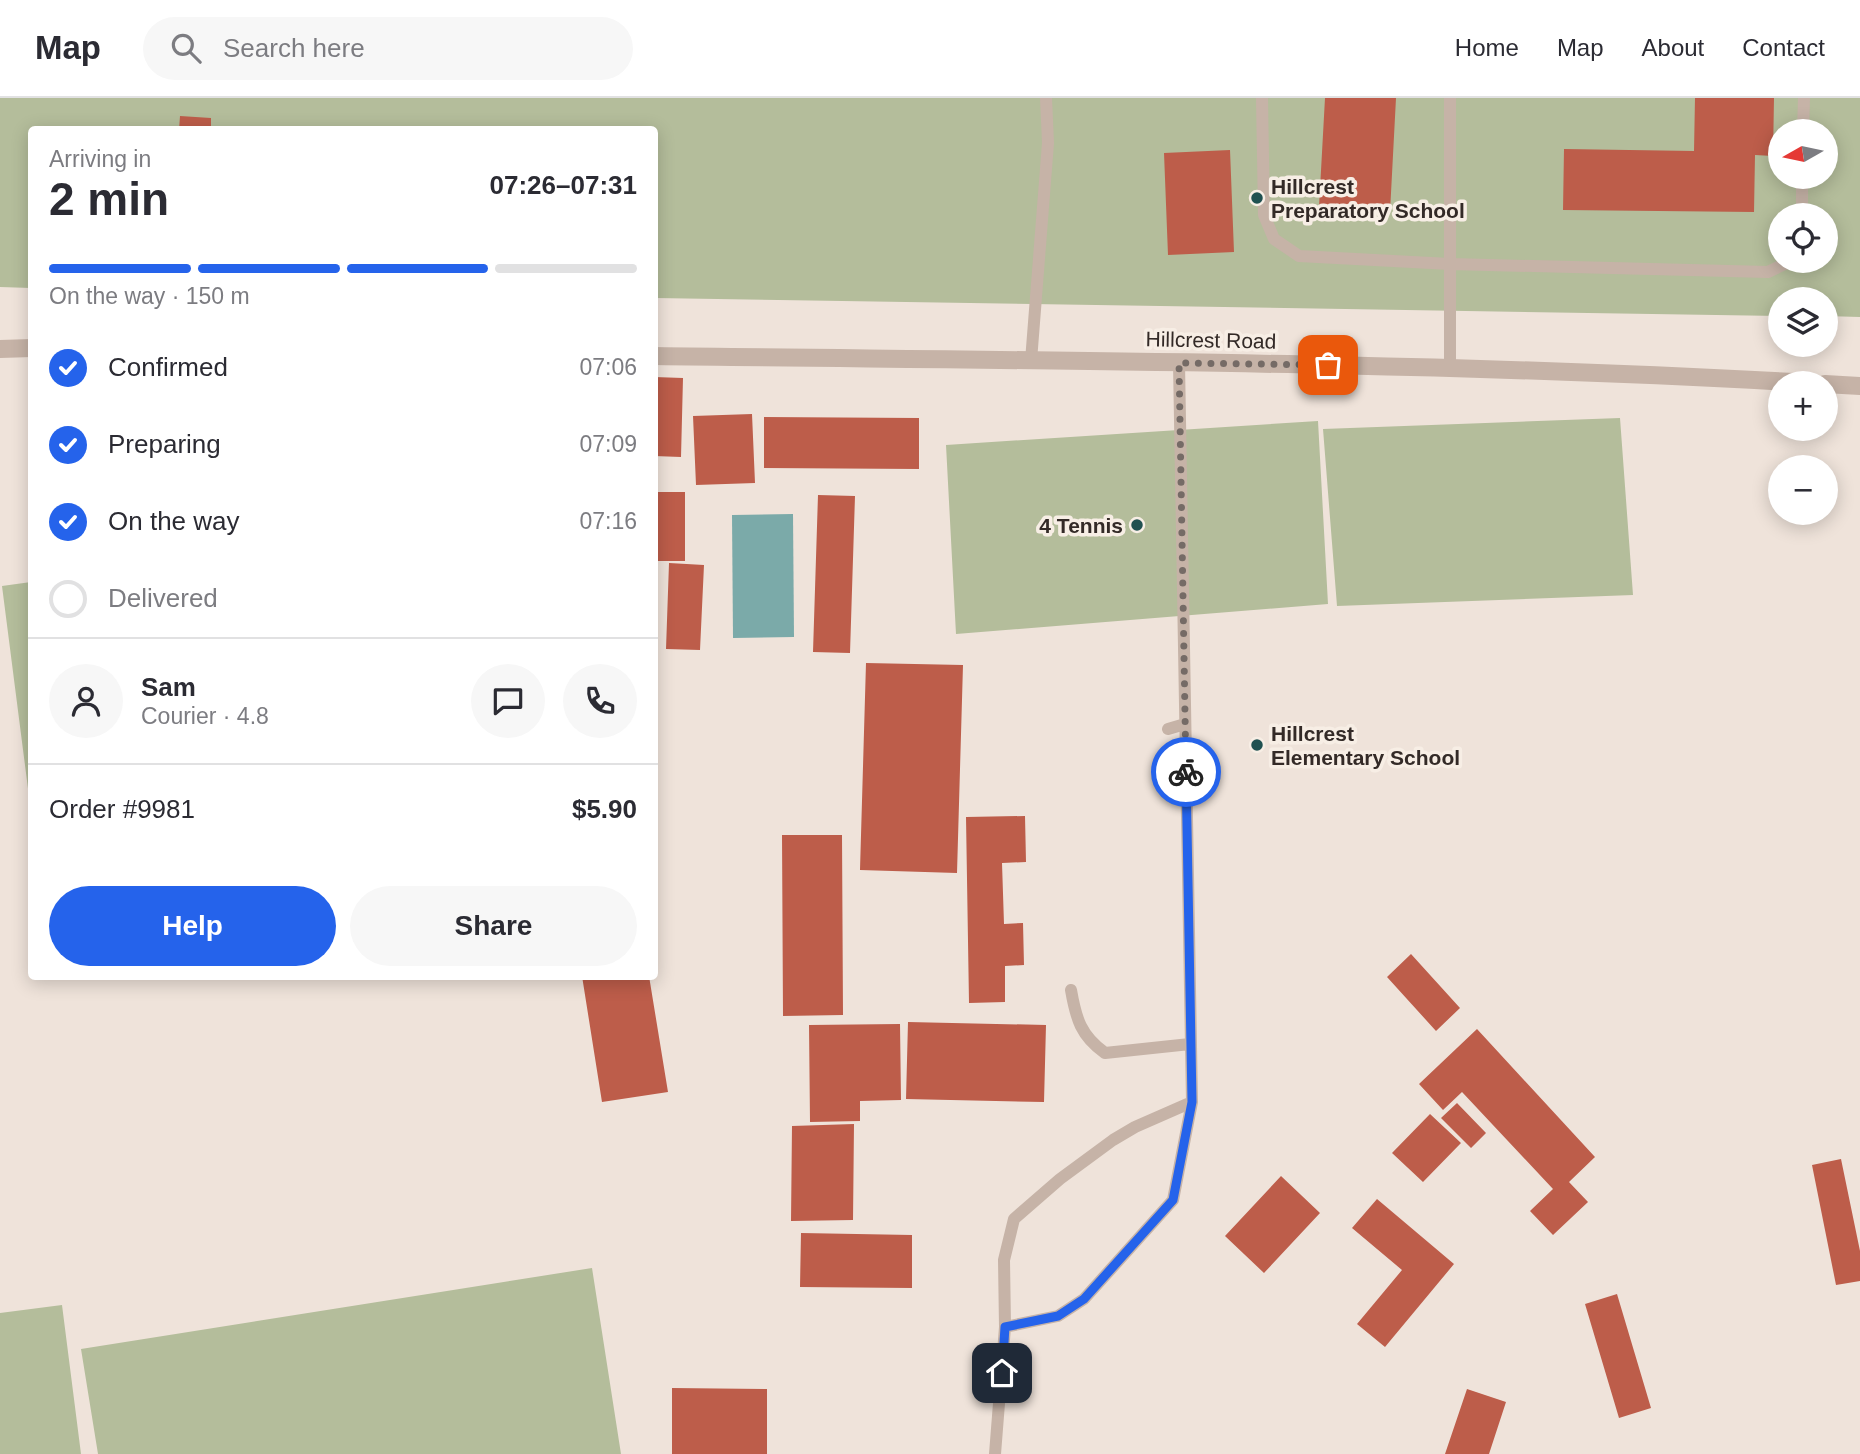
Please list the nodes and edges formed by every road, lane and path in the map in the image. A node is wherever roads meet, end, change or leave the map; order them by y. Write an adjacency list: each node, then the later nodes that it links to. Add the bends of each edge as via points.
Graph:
1 (1046, 98): 11 (lane, via 1048,143)
2 (1262, 98): 6 (lane, via 1264,215 1274,239 1299,256)
3 (1450, 98): 6 (lane)
4 (1804, 98): 5 (lane)
5 (1803, 119)
6 (1450, 264): 7 (lane); 13 (lane)
7 (1768, 272)
8 (28, 348): 9 (street)
9 (0, 349)
10 (658, 356): 11 (street, Hillcrest Road)
11 (1031, 361): 12 (street, Hillcrest Road)
12 (1179, 363): 13 (street, Hillcrest Road); 17 (lane)
13 (1450, 369): 14 (street, Hillcrest Road)
14 (1768, 381)
15 (1838, 385): 16 (street)
16 (1860, 386)
17 (1185, 724): 18 (lane); 20 (lane)
18 (1168, 729)
19 (1071, 990): 20 (lane, via 1076,1021 1088,1041 1105,1053)
20 (1190, 1044): 21 (lane)
21 (1192, 1102): 22 (lane, via 1173,1200 1084,1299 1058,1316); 22 (lane, via 1112,1140 1014,1219 1004,1261)
22 (1005, 1327): 23 (lane)
23 (995, 1454)

